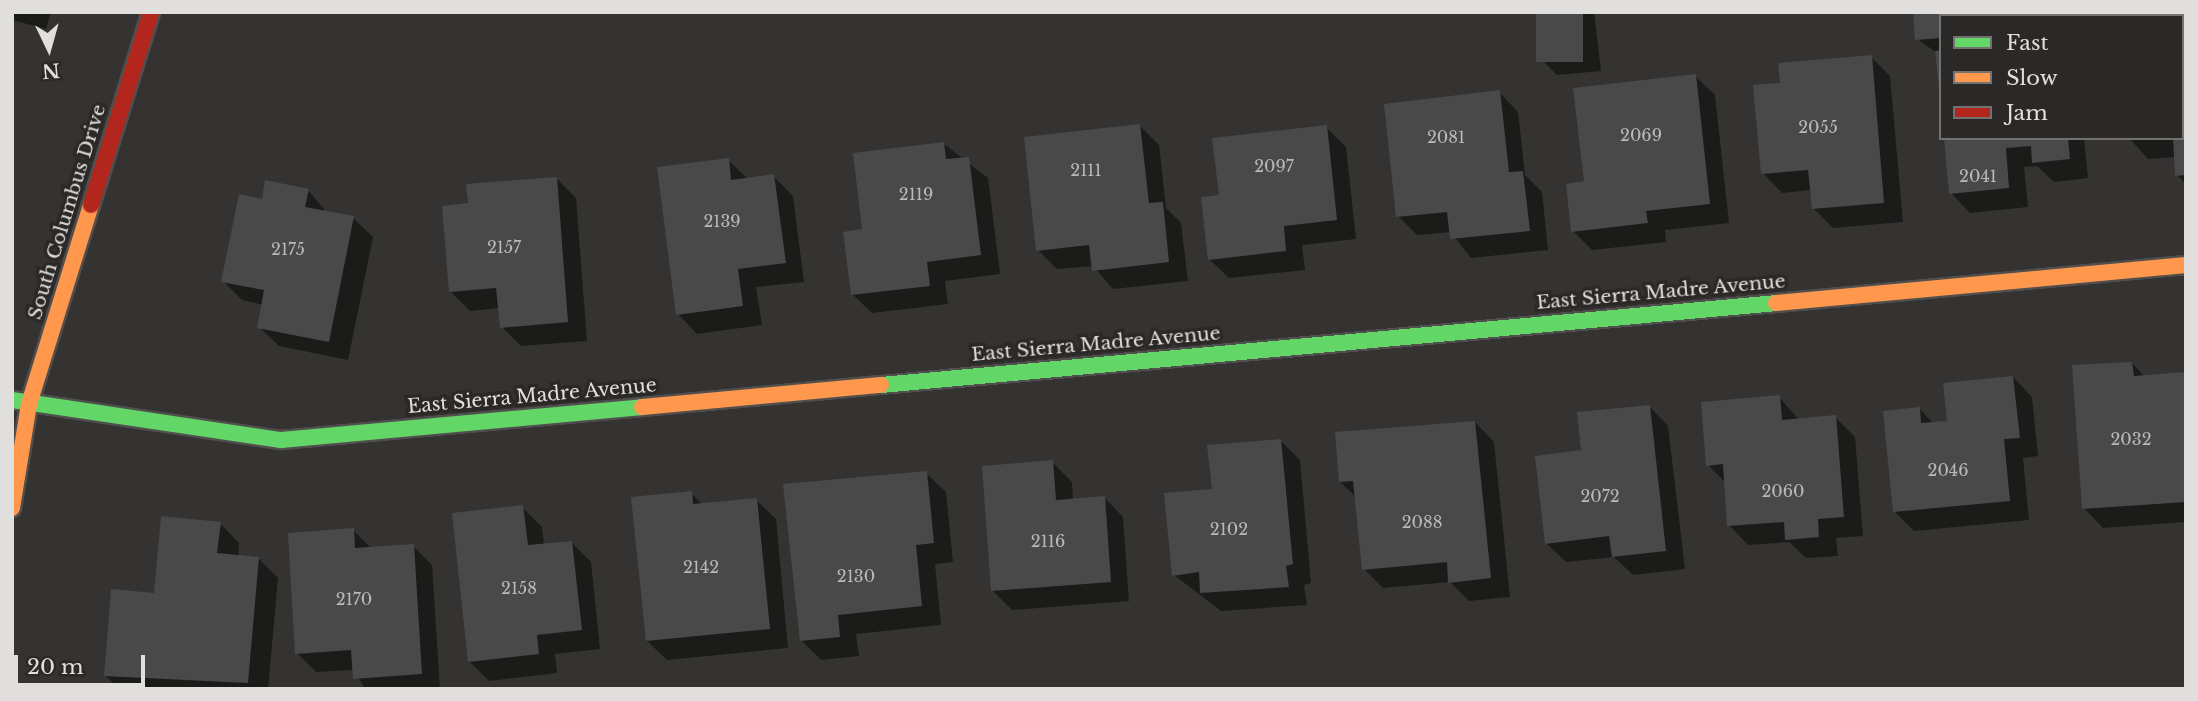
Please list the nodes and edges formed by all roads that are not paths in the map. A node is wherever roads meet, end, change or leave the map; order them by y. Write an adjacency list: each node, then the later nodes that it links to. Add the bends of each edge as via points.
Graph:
1 (151, 12): 4 (street, South Columbus Drive)
2 (2186, 265): 4 (street, East Sierra Madre Avenue, via 281,440)
3 (12, 400): 4 (street, East Sierra Madre Avenue)
4 (29, 404): 5 (street, South Columbus Drive)
5 (12, 508)

